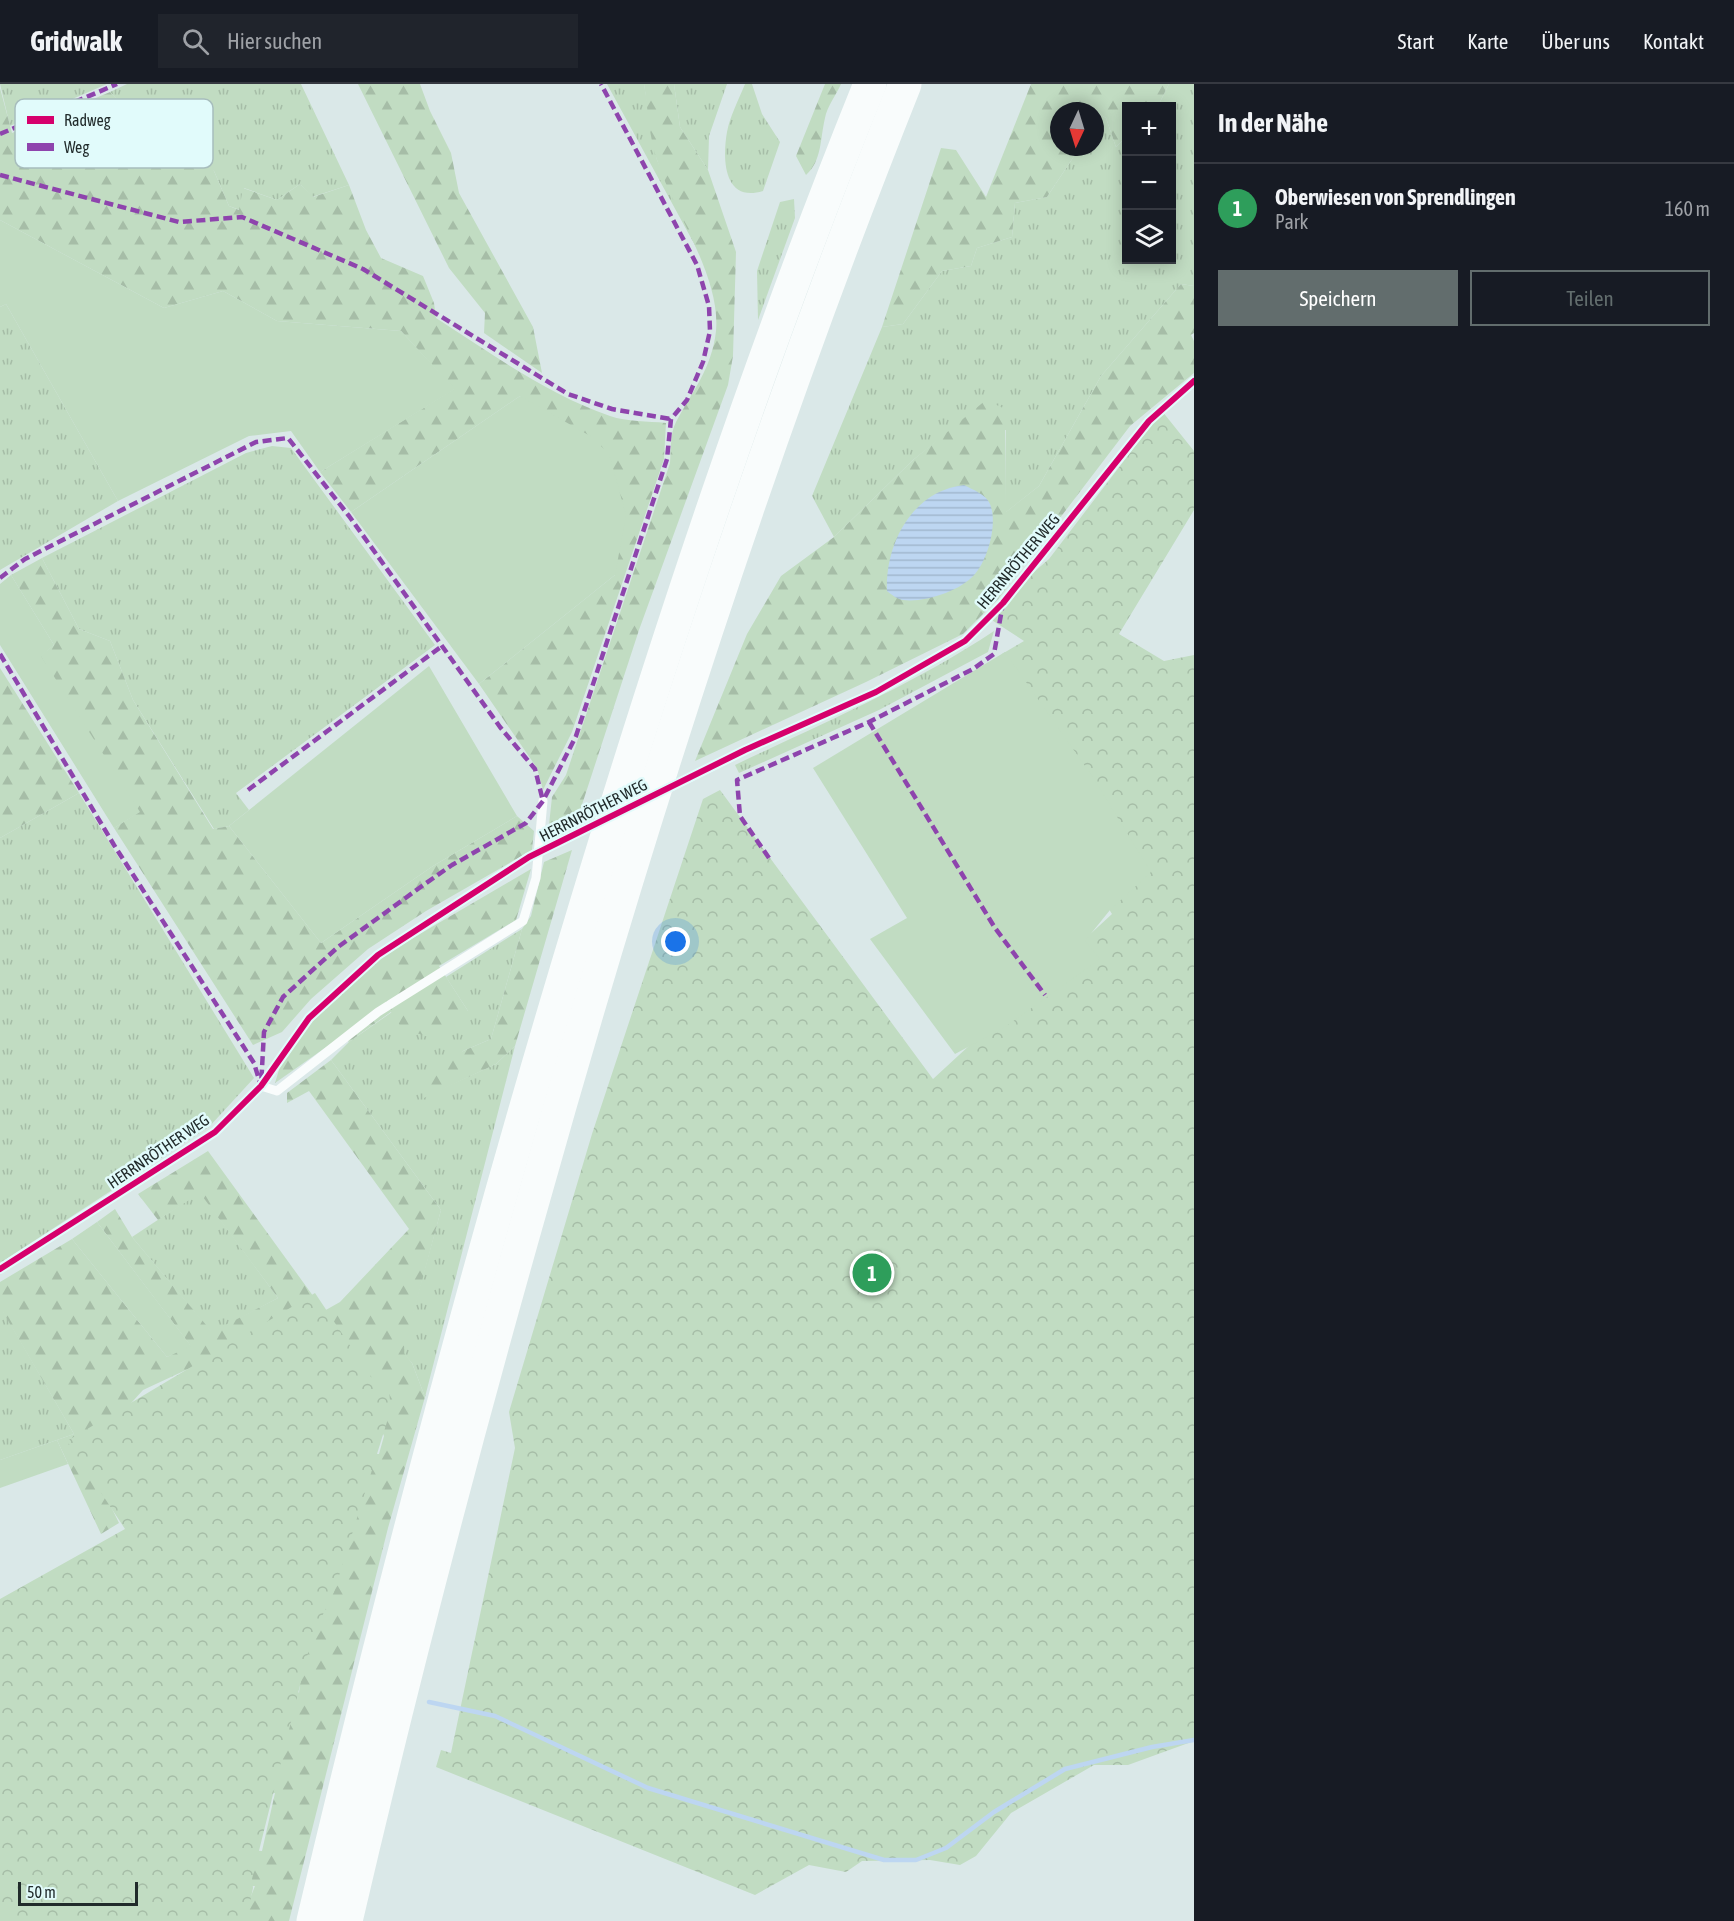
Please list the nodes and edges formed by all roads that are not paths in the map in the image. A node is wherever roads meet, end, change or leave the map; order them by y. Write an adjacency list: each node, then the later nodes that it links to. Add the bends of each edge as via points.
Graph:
1 (870, 84): 7 (highway, via 826,191 699,543 548,1028 421,1486)
2 (904, 84): 8 (highway, via 766,451 672,732 573,1057 452,1497)
3 (1194, 381): 5 (lane, HERRNRÖTHER WEG, via 1149,421 1004,603 965,640 876,692 745,750 529,857 378,955 309,1018)
4 (543, 801): 5 (lane, via 536,878 523,921 378,1012 277,1091)
5 (261, 1086): 6 (lane, HERRNRÖTHER WEG, via 215,1132)
6 (0, 1269)
7 (313, 1921)
8 (346, 1921)

